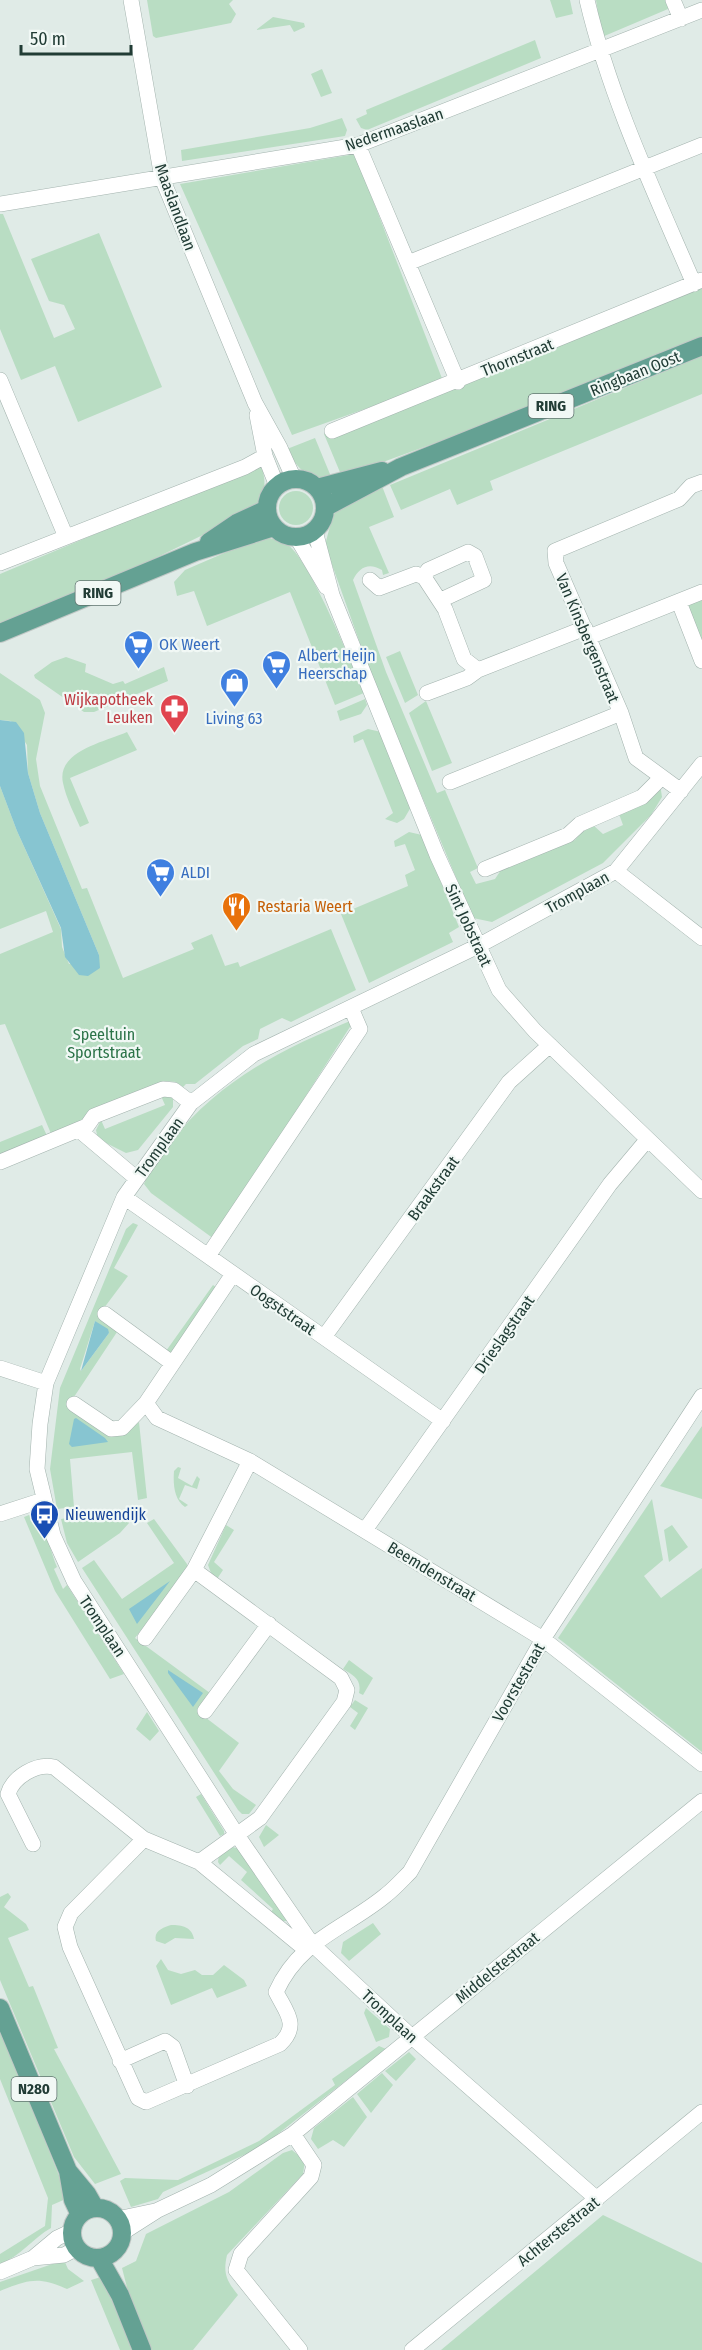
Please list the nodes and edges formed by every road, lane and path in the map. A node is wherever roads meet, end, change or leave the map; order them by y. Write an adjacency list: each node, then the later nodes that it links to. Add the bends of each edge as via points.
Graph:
1 (131, 0): 10 (street, Maaslandlaan)
2 (587, 0): 6 (street)
3 (673, 0): 5 (street)
4 (702, 9): 5 (street, Nedermaaslaan)
5 (681, 19): 6 (street, Nedermaaslaan)
6 (599, 50): 8 (street, Nedermaaslaan); 9 (street)
7 (702, 145): 9 (street)
8 (358, 146): 10 (street, Nedermaaslaan); 12 (street)
9 (644, 168): 12 (street); 13 (street)
10 (162, 177): 11 (street, Nedermaaslaan); 17 (street, Maaslandlaan)
11 (0, 204)
12 (408, 263): 16 (street)
13 (698, 282): 16 (street, Thornstraat)
14 (702, 346): 20 (main road, Ringbaan Oost / RING)
15 (0, 380): 28 (street)
16 (458, 382): 18 (street, Thornstraat)
17 (255, 403): 19 (street, Maaslandlaan); 22 (street, Maaslandlaan, via 280,448)
18 (332, 431)
19 (265, 456): 22 (street, Maaslandlaan); 28 (street)
20 (401, 467): 23 (main road, Ringbaan Oost / RING); 24 (main road, Ringbaan Oost / RING)
21 (702, 482): 38 (street, Van Kinsbergenstraat, via 691,486 679,499 555,551 556,563)
22 (285, 483): 23 (main road, via 302,480); 25 (main road, via 272,492)
23 (317, 488): 24 (main road)
24 (326, 507): 27 (main road)
25 (267, 509): 26 (main road); 30 (main road, RING, via 237,523)
26 (274, 528): 29 (main road); 30 (main road, RING)
27 (315, 531): 29 (main road); 35 (street, Sint Jobstraat)
28 (66, 537): 31 (street)
29 (297, 538): 35 (street, Sint Jobstraat)
30 (195, 552): 39 (main road, RING)
31 (0, 563)
32 (424, 577): 33 (street, via 416,574 379,588); 36 (street); 36 (street, via 428,570 468,552 475,556 484,580)
33 (370, 580)
34 (702, 592): 37 (street)
35 (332, 595): 51 (street, Sint Jobstraat)
36 (441, 600): 41 (street, via 464,659)
37 (679, 602): 38 (street); 40 (street)
38 (587, 632): 41 (street); 43 (street, Van Kinsbergenstraat)
39 (0, 633)
40 (702, 661)
41 (478, 670): 42 (street)
42 (427, 693)
43 (621, 713): 45 (street, Van Kinsbergenstraat, via 636,758); 46 (street)
44 (702, 764): 47 (street, Tromplaan)
45 (662, 777): 47 (street, Van Kinsbergenstraat); 48 (street, via 642,797 580,824 568,835)
46 (450, 783)
47 (681, 791): 49 (street, Tromplaan)
48 (485, 869)
49 (616, 871): 50 (street); 51 (street, Tromplaan)
50 (702, 938)
51 (478, 946): 52 (street, Tromplaan); 53 (street, Sint Jobstraat, via 500,990)
52 (351, 1008): 54 (street, Tromplaan, via 254,1054); 61 (street, via 360,1029)
53 (550, 1045): 56 (street, Sint Jobstraat); 64 (street, Braakstraat, via 509,1082)
54 (191, 1103): 55 (street, via 174,1090 163,1089 94,1116); 58 (street, Tromplaan)
55 (79, 1130): 57 (street); 58 (street)
56 (647, 1140): 59 (street, Sint Jobstraat); 71 (street, Drieslagstraat, via 609,1184)
57 (0, 1162)
58 (136, 1178): 60 (street, Tromplaan)
59 (702, 1191)
60 (124, 1197): 61 (street, Oogststraat); 67 (street, Tromplaan)
61 (208, 1256): 62 (street, Oogststraat)
62 (233, 1274): 64 (street, Oogststraat); 65 (street)
63 (105, 1314): 65 (street)
64 (324, 1337): 71 (street, Oogststraat)
65 (172, 1363): 69 (street)
66 (0, 1368): 67 (street)
67 (46, 1383): 73 (street, Tromplaan, via 38,1469)
68 (702, 1396): 79 (street, Voorstestraat)
69 (146, 1403): 70 (street, via 122,1428 111,1429); 72 (street, Beemdenstraat, via 157,1418)
70 (74, 1404)
71 (443, 1421): 75 (street, Drieslagstraat)
72 (250, 1461): 75 (street, Beemdenstraat); 76 (street)
73 (43, 1500): 74 (street); 83 (street, Tromplaan, via 53,1535 74,1581)
74 (0, 1514)
75 (365, 1530): 79 (street, Beemdenstraat)
76 (194, 1570): 77 (street); 78 (street)
77 (269, 1624): 80 (street); 83 (street, via 340,1677 347,1690 344,1701 260,1818)
78 (145, 1638)
79 (543, 1639): 81 (street, Beemdenstraat); 87 (street, Voorstestraat, via 410,1872 386,1896)
80 (205, 1712)
81 (702, 1764)
82 (702, 1801): 89 (street, Middelstestraat)
83 (237, 1835): 86 (street); 87 (street, Tromplaan)
84 (144, 1839): 85 (street, via 48,1766 20,1776 11,1784 8,1794); 86 (street); 90 (street, via 71,1913 65,1927)
85 (33, 1844)
86 (199, 1862): 87 (street)
87 (309, 1946): 89 (street, Tromplaan); 91 (street, Voorstestraat, via 283,1976 276,1992 292,2025 289,2035 280,2044)
88 (0, 2008): 95 (main road, N280, via 68,2171)
89 (412, 2037): 93 (street, Middelstestraat); 94 (street, Tromplaan)
90 (120, 2061): 91 (street, via 138,2098 146,2102); 91 (street, via 165,2041 173,2047)
91 (187, 2086)
92 (702, 2112): 94 (street, Achterstestraat)
93 (293, 2134): 96 (street, Middelstestraat, via 211,2185); 100 (street, via 314,2165 311,2177 241,2254 236,2270)
94 (597, 2199): 101 (street, Achterstestraat)
95 (81, 2225): 96 (main road, via 106,2210); 97 (main road, via 85,2255); 98 (street, via 33,2258)
96 (120, 2226): 97 (main road, via 119,2245)
97 (106, 2255): 99 (main road)
98 (0, 2272)
99 (142, 2350)
100 (300, 2350)
101 (412, 2350)

